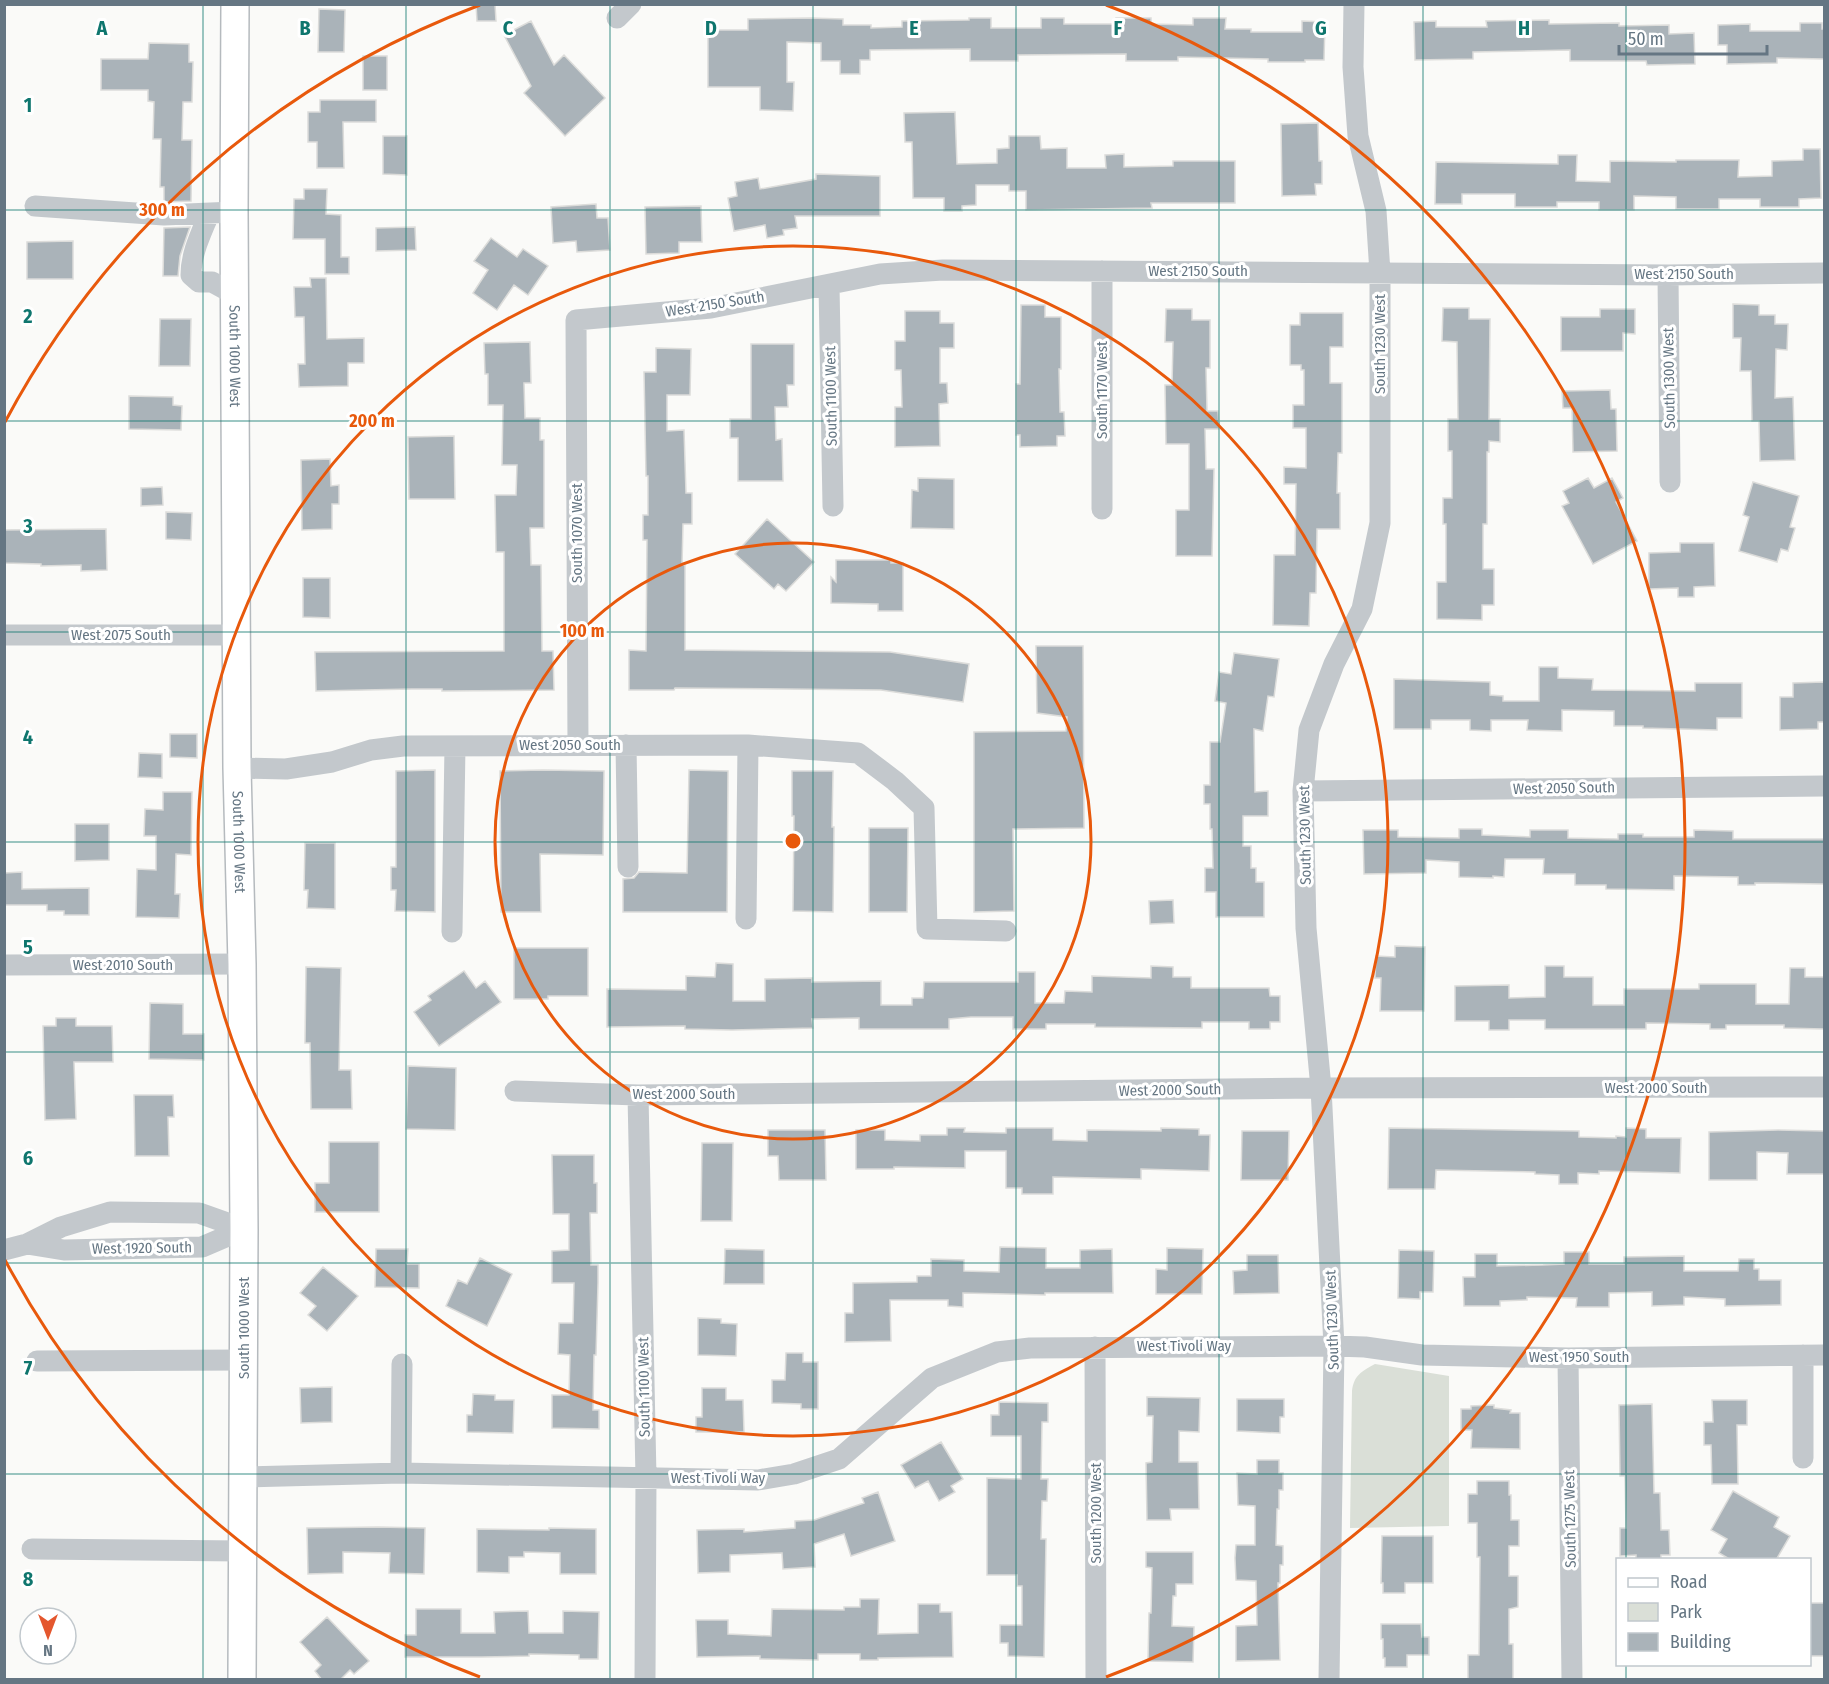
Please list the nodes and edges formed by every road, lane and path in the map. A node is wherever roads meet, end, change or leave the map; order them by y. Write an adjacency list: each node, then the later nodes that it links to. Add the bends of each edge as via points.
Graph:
1 (236, 4): 4 (main road, South 1000 West)
2 (1354, 4): 6 (street, South 1230 West, via 1358,136 1376,211)
3 (35, 206): 4 (street, via 164,215)
4 (222, 213): 10 (main road, South 1000 West); 10 (street, via 194,249 191,275 199,282 213,282)
5 (1102, 271): 6 (street, West 2150 South); 9 (street, West 2150 South, via 943,270 880,274); 14 (street, South 1170 West)
6 (1380, 273): 8 (street, West 2150 South); 23 (street, South 1230 West, via 1380,523 1362,609 1334,664 1309,730)
7 (1824, 273): 8 (street, West 2150 South)
8 (1668, 275): 12 (street, South 1300 West)
9 (829, 285): 11 (street, West 2150 South, via 711,308); 13 (street, South 1100 West)
10 (236, 295): 16 (main road, South 1000 West)
11 (576, 320): 17 (street, South 1070 West)
12 (1670, 482)
13 (833, 506)
14 (1102, 509)
15 (4, 635): 16 (street, West 2075 South)
16 (237, 635): 21 (main road, South 1000 West)
17 (578, 745): 18 (street, West 2050 South); 20 (street, West 2050 South)
18 (626, 745): 19 (street, West 2050 South); 24 (street)
19 (748, 745): 25 (street); 26 (street, West 2050 South, via 858,753 924,808 927,929)
20 (455, 746): 21 (street, West 2050 South, via 381,748 332,762 285,769); 27 (street)
21 (237, 768): 28 (main road, South 1000 West)
22 (1824, 786): 23 (street, West 2050 South)
23 (1303, 791): 30 (street, South 1230 West, via 1306,928)
24 (628, 867)
25 (746, 919)
26 (1006, 931)
27 (452, 932)
28 (242, 964): 29 (street, West 2010 South); 34 (main road, South 1000 West)
29 (4, 965)
30 (1321, 1088): 31 (street, West 2000 South); 33 (street, West 2000 South); 37 (street, South 1230 West)
31 (1824, 1088)
32 (515, 1091): 33 (street, West 2000 South)
33 (638, 1095): 48 (street, South 1100 West)
34 (244, 1229): 35 (street, West 1920 South, via 202,1247 64,1250); 35 (street, West 1920 South, via 199,1213 110,1212 61,1227); 42 (main road, South 1000 West)
35 (27, 1244): 36 (street, West 1920 South)
36 (4, 1250)
37 (1334, 1346): 38 (street, West Tivoli Way); 41 (street, West 1950 South, via 1422,1355); 54 (street, South 1230 West)
38 (1095, 1347): 48 (street, West Tivoli Way, via 997,1352 932,1378 839,1459 794,1474 758,1480); 53 (street, South 1200 West)
39 (1803, 1355): 40 (street, West 1950 South); 41 (street, West 1950 South); 45 (street)
40 (1824, 1355)
41 (1568, 1358): 55 (street, South 1275 West)
42 (244, 1360): 43 (street); 47 (main road, South 1000 West)
43 (37, 1361)
44 (402, 1364): 46 (street)
45 (1803, 1458)
46 (401, 1473): 47 (street, West Tivoli Way); 48 (street, West Tivoli Way)
47 (244, 1478): 50 (main road, South 1000 West)
48 (646, 1478): 52 (street, South 1100 West)
49 (32, 1549): 50 (street)
50 (242, 1551): 51 (main road, South 1000 West)
51 (242, 1680)
52 (645, 1680)
53 (1096, 1680)
54 (1329, 1680)
55 (1572, 1680)

